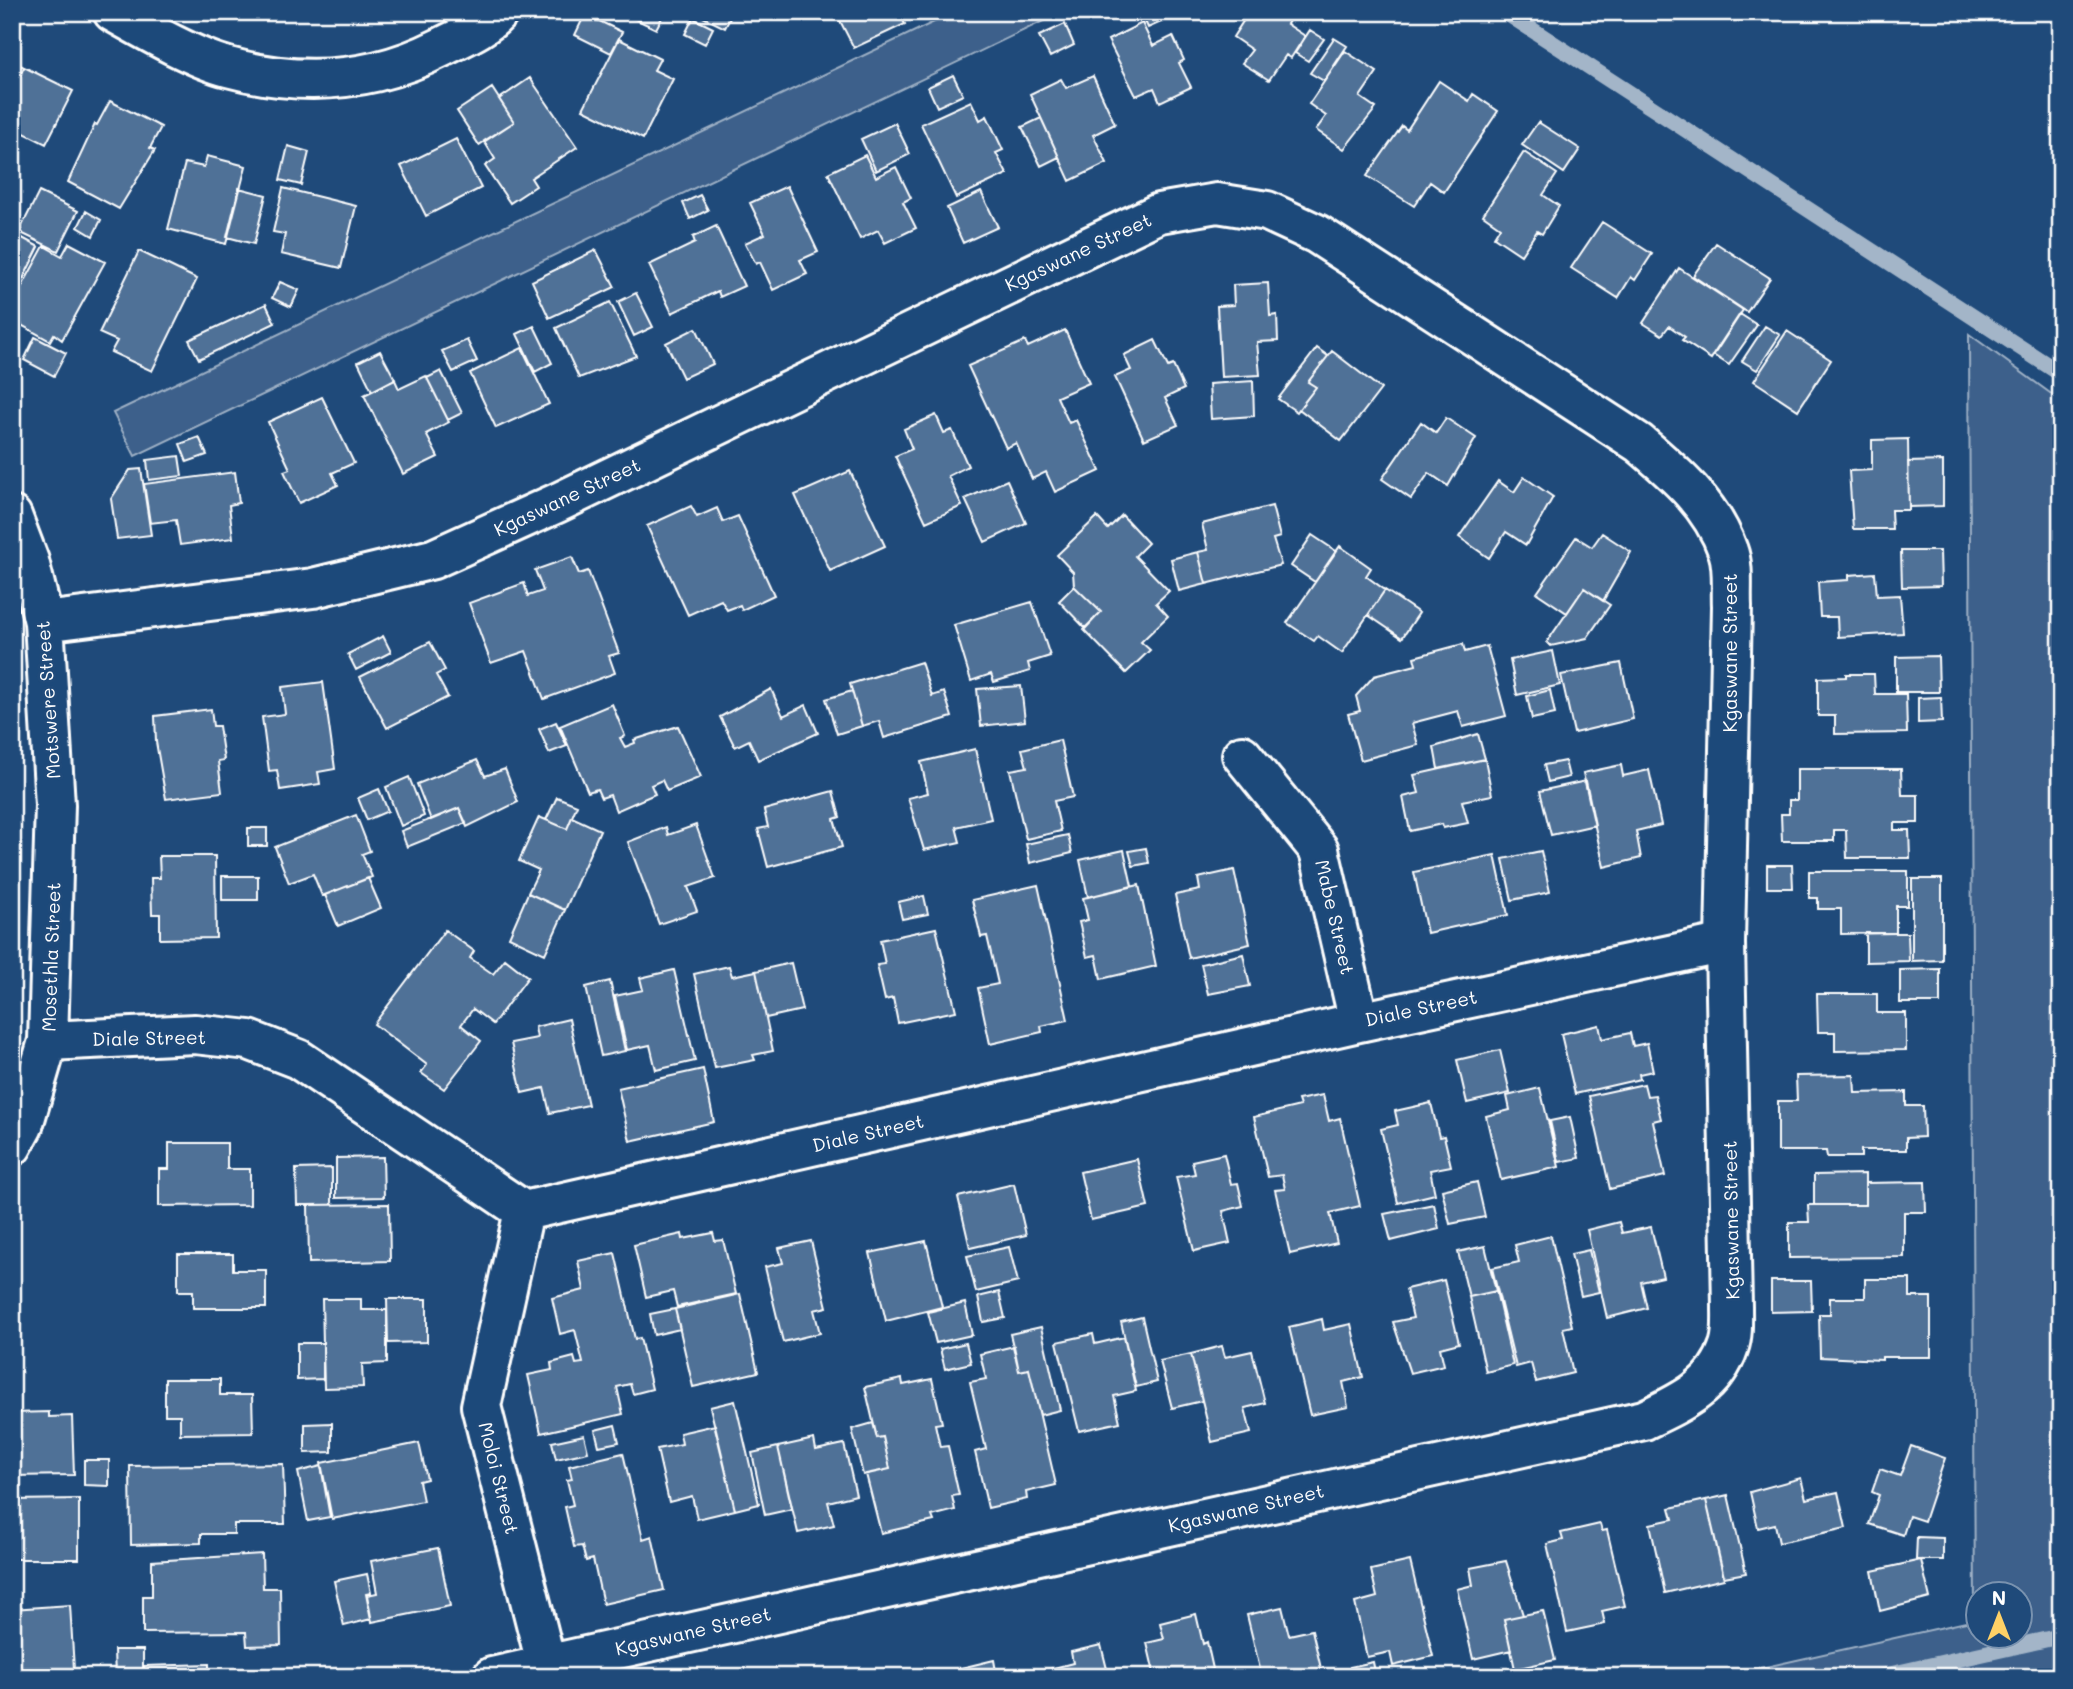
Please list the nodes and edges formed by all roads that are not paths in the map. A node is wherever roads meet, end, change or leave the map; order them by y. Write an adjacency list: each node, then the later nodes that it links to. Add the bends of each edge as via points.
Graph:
1 (113, 12): 2 (street, via 227,67 315,81 378,73 422,57 489,23)
2 (499, 12)
3 (12, 516): 4 (street, Motswere Street)
4 (44, 622): 6 (street, Motswere Street); 7 (street, Kgaswane Street, via 313,587 433,559 1160,213 1217,202 1267,211 1317,234 1639,443 1707,508 1729,553 1732,606)
5 (1241, 755): 8 (street, Mabe Street, via 1319,850)
6 (55, 805): 9 (street, Mosethla Street)
7 (1725, 943): 8 (street, Diale Street); 12 (street, Kgaswane Street, via 1730,1345 1713,1378 1685,1401 1644,1420)
8 (1359, 1022): 11 (street, Diale Street)
9 (48, 1041): 10 (street, Mosethla Street, via 23,1126); 11 (street, Diale Street, via 195,1034 249,1040 308,1065)
10 (12, 1146)
11 (524, 1211): 12 (street, Moloi Street, via 481,1406)
12 (546, 1663): 13 (street, Kgaswane Street)
13 (492, 1677)

